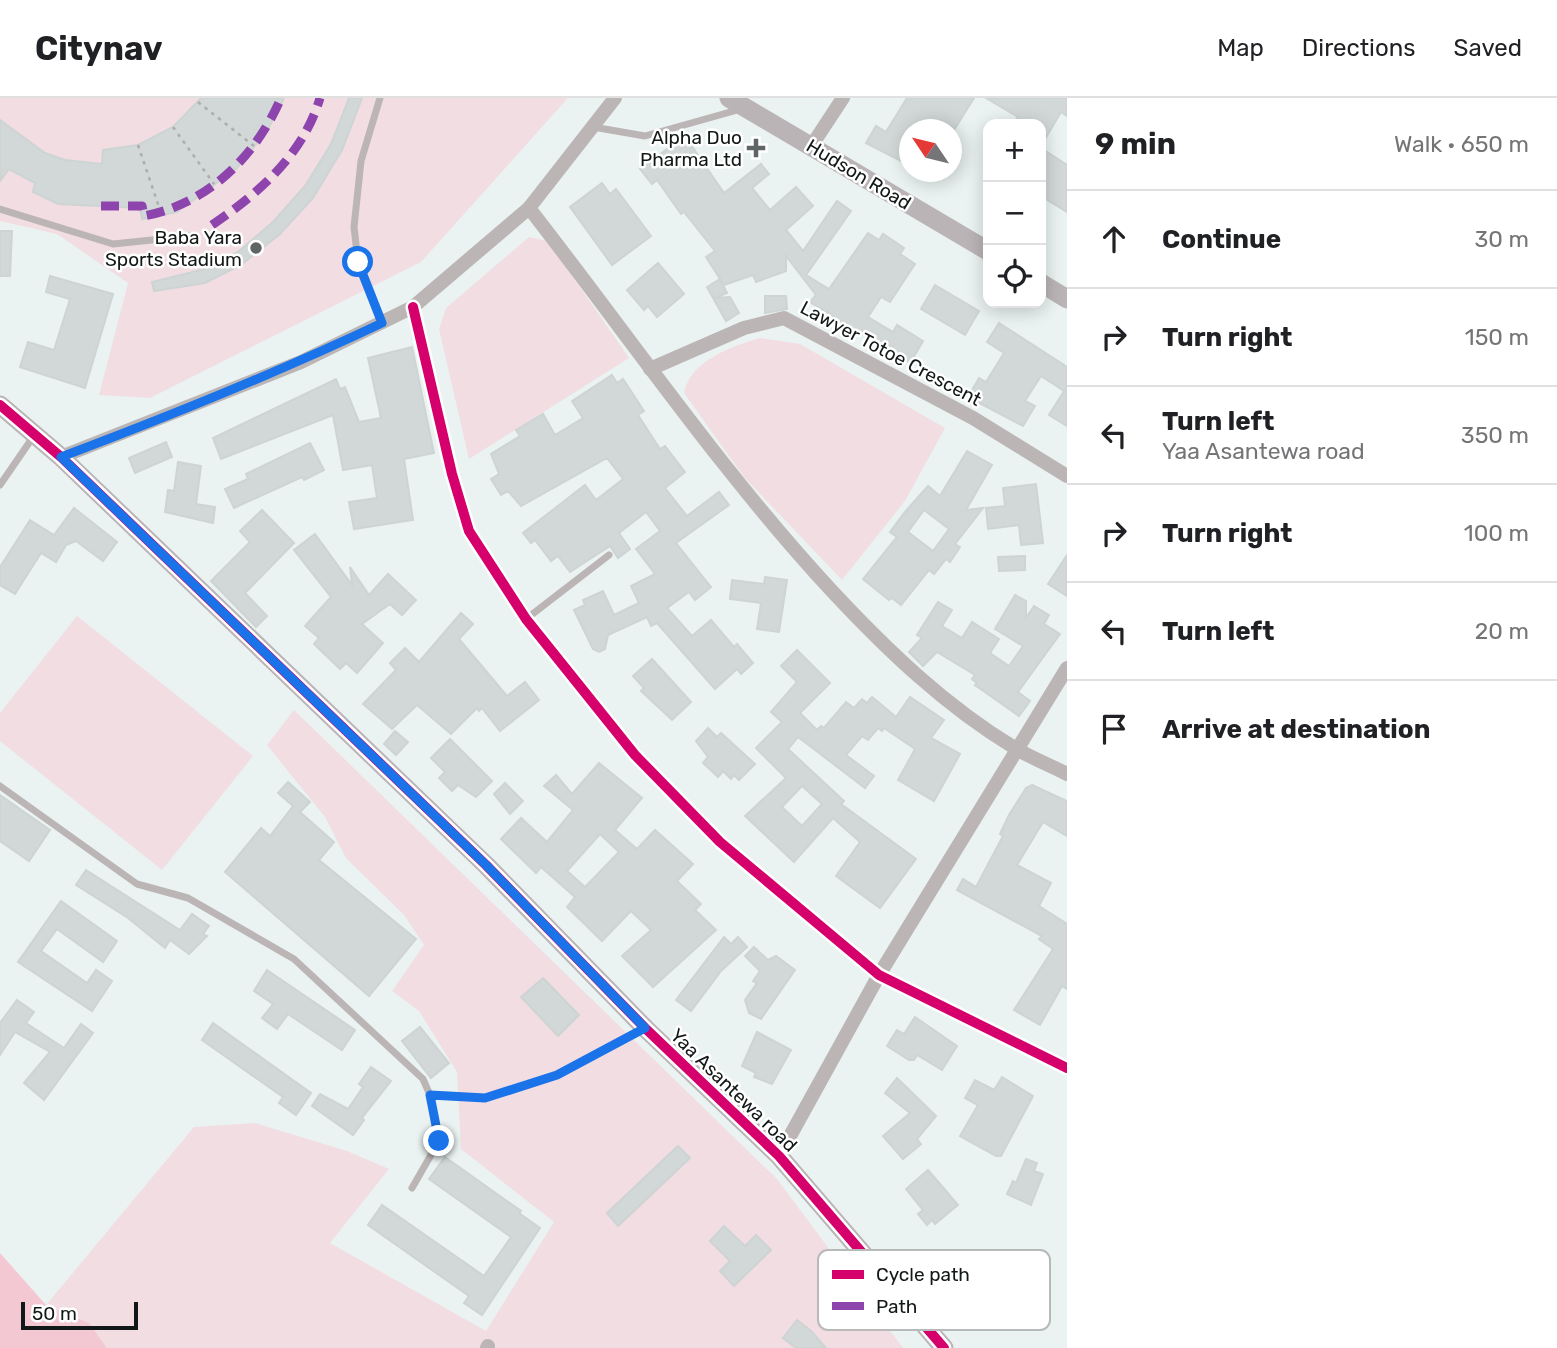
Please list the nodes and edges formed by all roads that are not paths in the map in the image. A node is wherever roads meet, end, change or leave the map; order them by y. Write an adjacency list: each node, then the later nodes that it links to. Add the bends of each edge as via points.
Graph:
1 (380, 98): 14 (lane, via 361,161 354,228 358,262)
2 (615, 98): 5 (street)
3 (843, 98): 6 (street)
4 (737, 103): 5 (lane, via 645,136); 6 (street, Hudson Road)
5 (592, 127): 7 (street)
6 (812, 145): 10 (street, Hudson Road)
7 (529, 208): 13 (street); 15 (street)
8 (0, 209): 9 (lane, via 113,244)
9 (191, 236)
10 (983, 248)
11 (1046, 286): 12 (street)
12 (1067, 299)
13 (414, 307): 14 (street); 22 (street, via 469,531)
14 (382, 323): 18 (street, via 224,394)
15 (650, 369): 19 (street, Lawyer Totoe Crescent, via 744,328 784,318 973,418); 24 (street, via 775,530 883,645 944,698)
16 (0, 405): 17 (street, Yaa Asantewa road)
17 (36, 433): 18 (street, Yaa Asantewa road); 20 (lane)
18 (61, 457): 28 (street, Yaa Asantewa road, via 486,865)
19 (1067, 476)
20 (0, 485)
21 (609, 555): 22 (lane)
22 (526, 619): 27 (street, via 635,754 720,842)
23 (1067, 668): 24 (street)
24 (1016, 749): 25 (street); 27 (street)
25 (1067, 774)
26 (0, 786): 30 (lane, via 137,884 188,898 294,959 423,1079)
27 (879, 975): 29 (street); 31 (street)
28 (645, 1028): 30 (lane, via 557,1075 485,1098); 31 (street, Yaa Asantewa road)
29 (1067, 1068)
30 (430, 1095): 32 (lane, via 439,1141)
31 (779, 1156): 33 (street, Yaa Asantewa road)
32 (412, 1188)
33 (860, 1250)
34 (929, 1330): 35 (street, Yaa Asantewa road)
35 (944, 1348)

